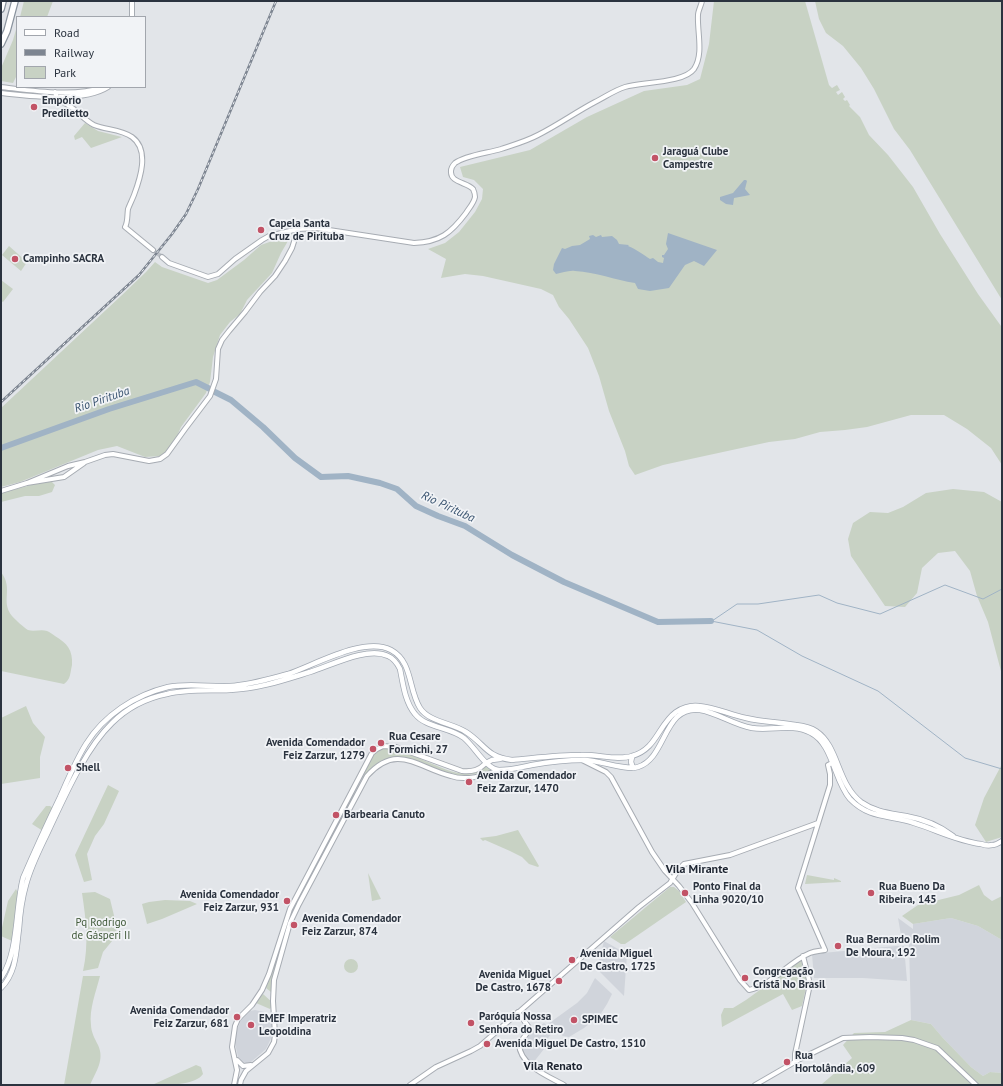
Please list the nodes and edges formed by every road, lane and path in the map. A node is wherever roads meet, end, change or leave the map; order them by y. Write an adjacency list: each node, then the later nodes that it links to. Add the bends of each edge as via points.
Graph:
1 (3, 1): 5 (highway)
2 (15, 1): 7 (highway)
3 (132, 1): 6 (street)
4 (702, 1): 15 (street, via 698,14 698,60 690,74 682,78 626,87 572,114 538,136 453,164 451,170 454,179 472,188 475,197 458,223 444,236 427,243 414,243 316,228)
5 (1, 9)
6 (132, 16)
7 (1, 44)
8 (1, 87): 12 (street)
9 (98, 88): 12 (street)
10 (106, 88): 12 (street, via 91,95)
11 (1, 92): 13 (street)
12 (56, 94): 13 (street); 14 (street)
13 (50, 96): 14 (street)
14 (60, 101): 16 (street, via 88,121 132,137 138,144 142,162 141,174 125,227)
15 (298, 229): 17 (street, via 269,236 212,276 169,263); 18 (street, via 292,248 275,276 222,340 218,349 216,379 210,396 168,454 160,459 148,461 114,454)
16 (153, 250)
17 (162, 257)
18 (85, 462): 19 (street, via 68,466); 19 (street, via 64,477)
19 (27, 483): 20 (street)
20 (1, 491)
21 (644, 752): 22 (main road); 25 (main road, via 648,754); 27 (main road, via 676,712 697,706 757,721 812,729 824,738)
22 (632, 757): 23 (main road, via 583,755); 28 (main road)
23 (502, 759): 26 (main road); 29 (main road); 41 (main road, via 491,754 467,732 427,715 416,701 403,660 381,646 353,649 303,669 246,684 168,687 132,700 119,708 95,731 64,788 23,878 11,954)
24 (582, 760): 28 (main road); 29 (main road); 39 (street, via 611,777)
25 (649, 760): 27 (main road, via 674,721 683,713 695,710 709,712 754,728 801,729 810,732 822,743); 28 (main road)
26 (486, 763): 30 (main road); 31 (street); 42 (main road, via 462,737 418,718 408,702 400,669 393,659 380,653 373,652 351,658 262,686 168,694 133,706 112,722 94,744 48,832 26,882 14,967)
27 (832, 763): 33 (main road, via 855,797 867,806); 35 (street, via 830,785); 36 (main road, via 843,788 858,806 876,815)
28 (633, 768)
29 (505, 769): 30 (main road)
30 (498, 770): 32 (street)
31 (473, 771): 32 (street); 44 (street, via 462,771 390,746 383,746 372,753 290,909 262,990 238,1019 232,1047)
32 (475, 777): 46 (street, via 452,777 412,760 396,759 380,764 364,780 290,923 274,980 274,1042 268,1053)
33 (914, 818): 34 (main road); 36 (main road)
34 (926, 822): 36 (main road); 37 (main road, via 943,828)
35 (818, 823): 39 (street, via 730,855 684,864); 40 (street, via 798,888 825,950)
36 (918, 824): 37 (main road)
37 (957, 839): 38 (main road, via 986,845)
38 (1002, 841)
39 (671, 881): 40 (street, via 679,886 692,904 749,990 760,986); 43 (street)
40 (803, 956): 45 (street, via 809,989)
41 (1, 978)
42 (1, 988)
43 (518, 1012): 47 (street, via 476,1049 436,1067); 51 (street, via 530,1029 520,1041 519,1047 525,1058 533,1068)
44 (236, 1058): 46 (street, via 243,1066); 48 (street, via 237,1076)
45 (795, 1062): 52 (street); 53 (street, via 843,1038 902,1038 936,1048)
46 (254, 1064): 49 (street, via 243,1075)
47 (415, 1083): 50 (street)
48 (234, 1085)
49 (240, 1085)
50 (410, 1085)
51 (564, 1085)
52 (755, 1085)
53 (976, 1085)

